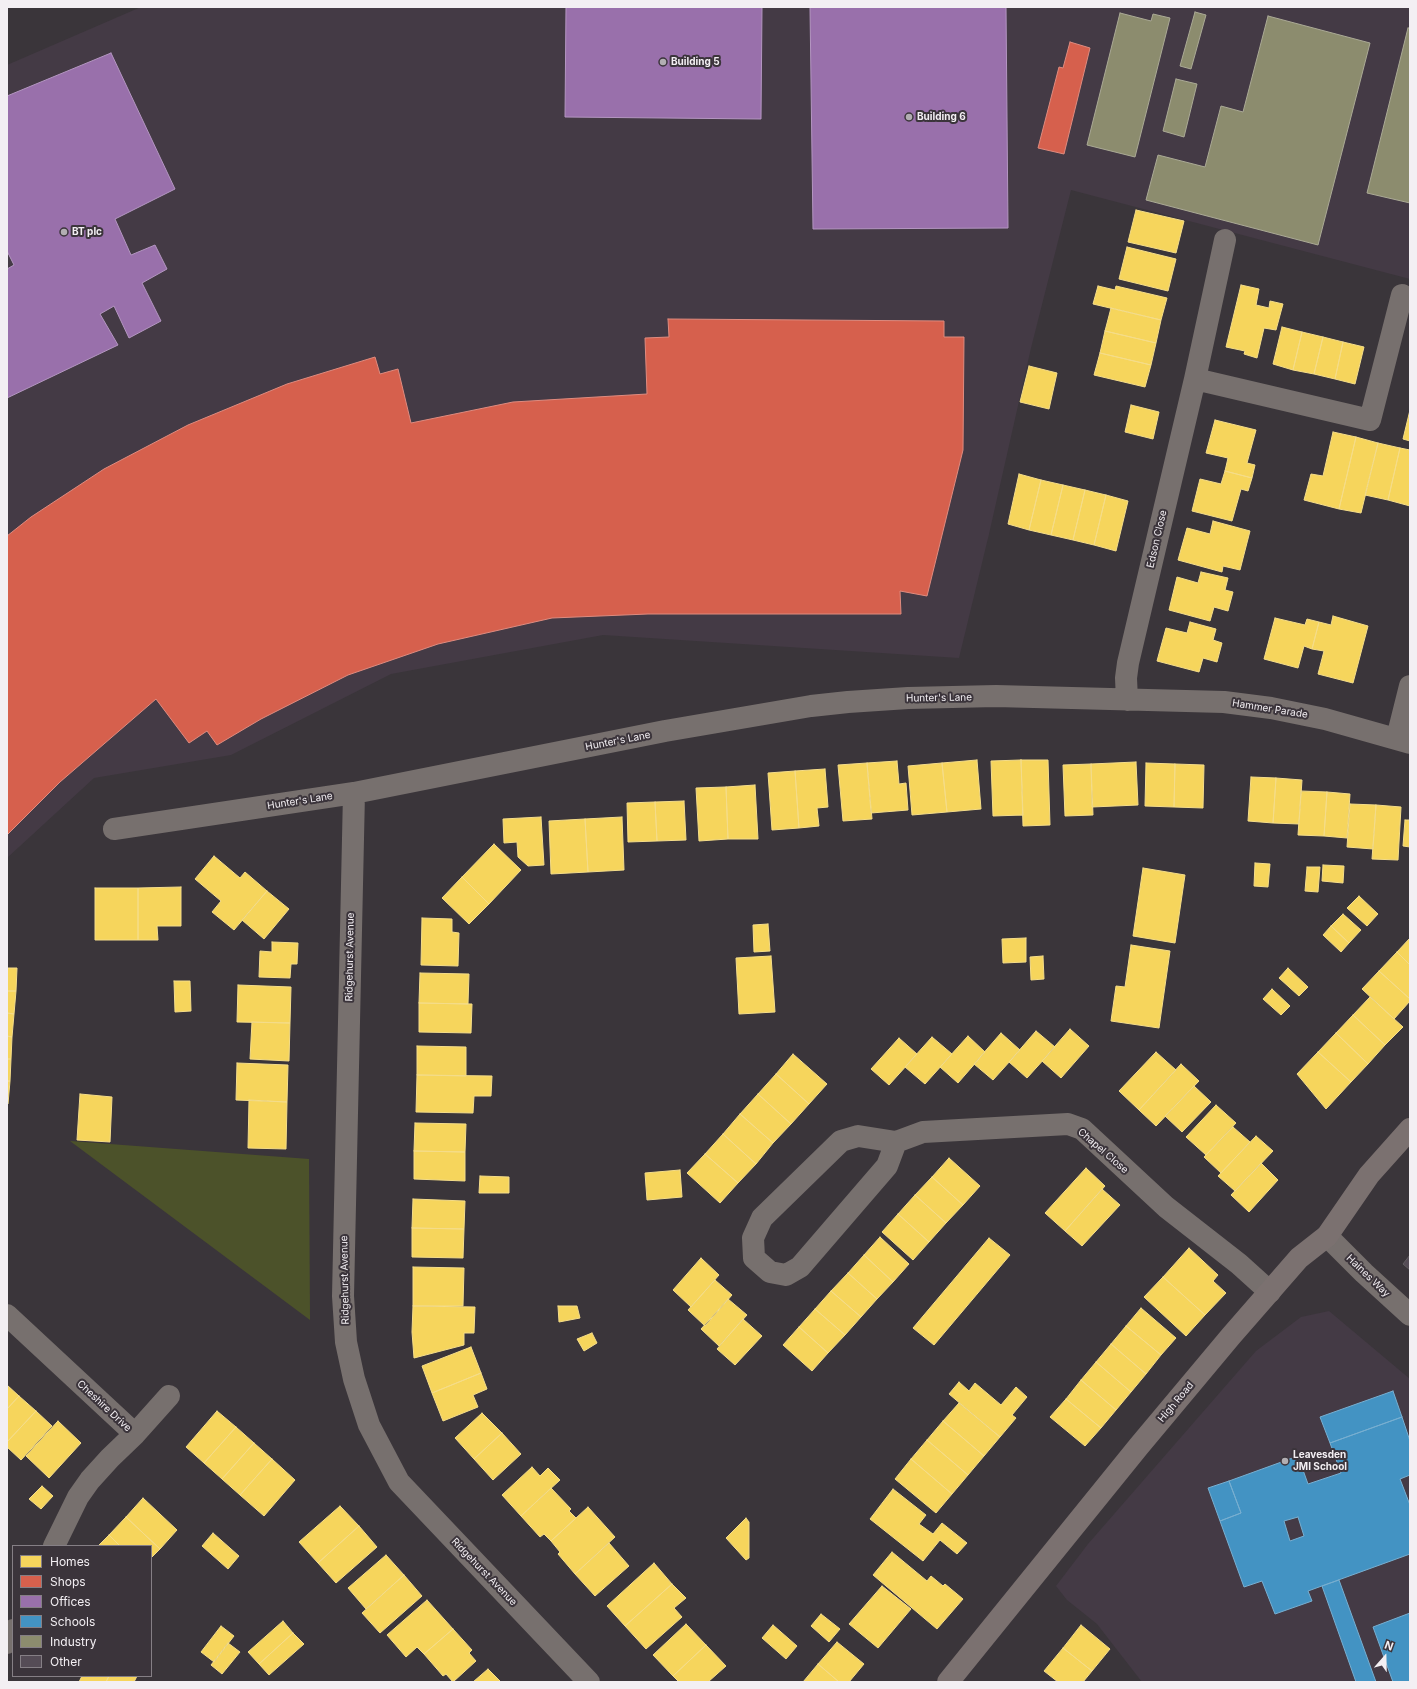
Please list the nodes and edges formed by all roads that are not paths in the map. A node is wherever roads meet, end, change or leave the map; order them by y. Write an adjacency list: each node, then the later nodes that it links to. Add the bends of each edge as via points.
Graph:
1 (1225, 240): 3 (street, Edson Close)
2 (1402, 294): 3 (street, via 1370,420)
3 (1195, 379): 5 (street, Edson Close, via 1128,663)
4 (1410, 686): 6 (street)
5 (1126, 700): 6 (street, Hammer Parade, via 1224,702 1271,708 1325,719); 7 (street, Hunter's Lane, via 996,696 908,698 811,706 664,731)
6 (1403, 741)
7 (354, 793): 8 (street, Hunter's Lane); 20 (street, Ridgehurst Avenue, via 343,1296 346,1342 354,1379 370,1425 399,1482)
8 (114, 829)
9 (1410, 1129): 11 (street, High Road, via 1369,1175)
10 (896, 1142): 10 (street, Chapel Close, via 858,1136 841,1141 762,1218 753,1238 754,1258 770,1272 786,1275 800,1266 887,1166); 12 (street, Chapel Close, via 923,1132 1068,1124 1082,1130 1166,1207 1240,1264)
11 (1327, 1236): 12 (street, High Road, via 1299,1258); 14 (street, Haines Way)
12 (1270, 1292): 21 (street, High Road, via 1139,1446)
13 (7, 1315): 16 (street, Cheshire Drive)
14 (1410, 1315)
15 (169, 1396): 16 (street)
16 (134, 1434): 17 (street, Cheshire Drive, via 78,1496)
17 (54, 1545)
18 (12, 1632): 19 (street)
19 (7, 1643)
20 (588, 1682)
21 (948, 1682)

